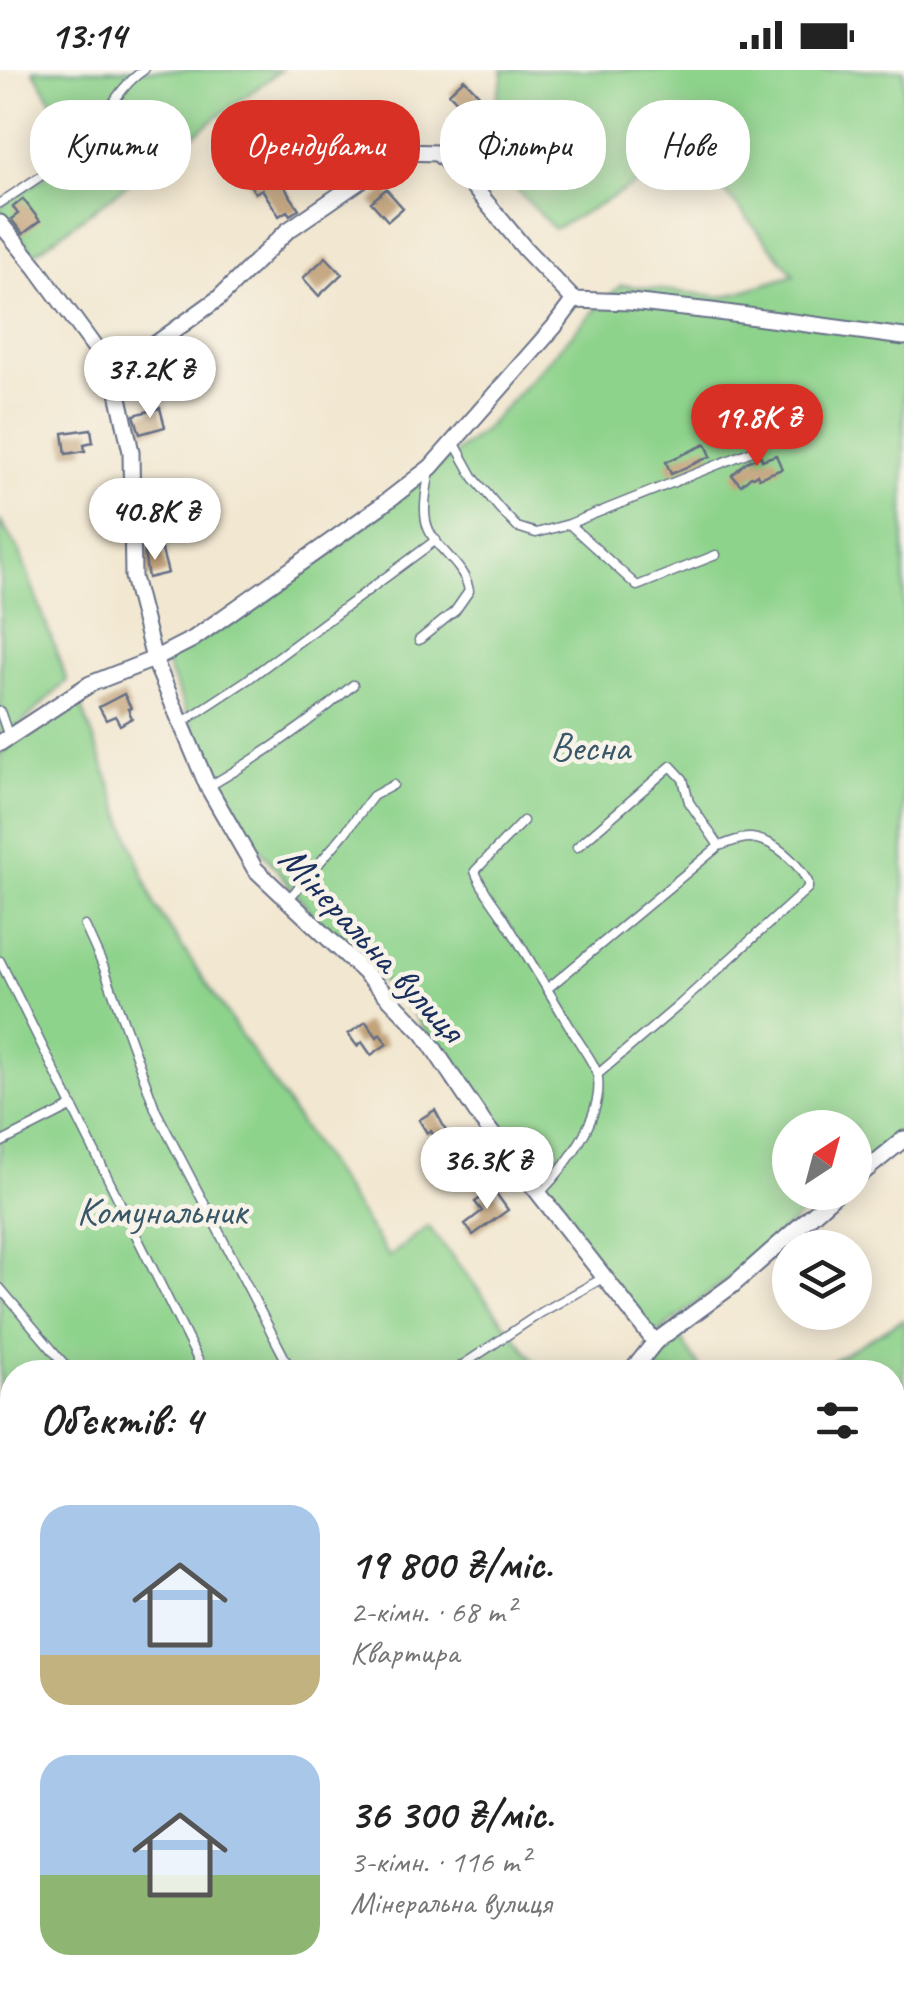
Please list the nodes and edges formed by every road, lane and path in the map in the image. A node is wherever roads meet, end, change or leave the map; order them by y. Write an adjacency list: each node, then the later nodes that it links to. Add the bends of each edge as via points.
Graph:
1 (120, 70): 3 (lane)
2 (144, 70): 3 (lane)
3 (128, 81): 4 (lane, via 87,140)
4 (0, 203)
5 (0, 223): 8 (street, Мінеральна вулиця)
6 (574, 300): 7 (street, via 711,310); 8 (street, via 436,152 402,152 287,230 220,298); 9 (street)
7 (904, 338)
8 (114, 374): 16 (street, Мінеральна вулиця, via 131,452 133,576)
9 (454, 442): 11 (street); 12 (lane, via 474,478 517,527 536,533)
10 (757, 449): 12 (lane)
11 (432, 467): 13 (lane, via 426,522); 16 (street, via 221,619)
12 (569, 524): 14 (lane, via 637,586)
13 (436, 540): 15 (lane, via 467,577 469,592); 19 (lane)
14 (716, 555)
15 (418, 640)
16 (154, 659): 19 (street, Мінеральна вулиця); 20 (street, via 90,684)
17 (354, 685): 22 (lane)
18 (0, 711): 20 (lane)
19 (180, 724): 22 (street, Мінеральна вулиця)
20 (4, 740)
21 (392, 785): 26 (lane, via 373,796)
22 (208, 787): 26 (street, Мінеральна вулиця, via 255,869)
23 (523, 821): 29 (lane, via 475,871)
24 (719, 846): 25 (lane, via 671,766); 29 (lane); 30 (lane, via 751,838 772,846 804,874 808,888)
25 (578, 847)
26 (287, 901): 35 (street, Мінеральна вулиця, via 424,1034)
27 (85, 926): 42 (lane, via 156,1111)
28 (0, 960): 31 (lane)
29 (548, 989): 30 (lane)
30 (598, 1074): 35 (lane, via 597,1102 576,1150)
31 (73, 1106): 33 (lane); 41 (lane)
32 (904, 1140): 34 (street)
33 (0, 1143)
34 (872, 1165)
35 (540, 1193): 37 (street, Мінеральна вулиця)
36 (818, 1210): 39 (street, via 734,1284)
37 (604, 1278): 39 (street, Мінеральна вулиця); 43 (lane)
38 (0, 1288): 40 (lane)
39 (654, 1342): 44 (street)
40 (60, 1360)
41 (198, 1360)
42 (286, 1360)
43 (470, 1360)
44 (640, 1360)

